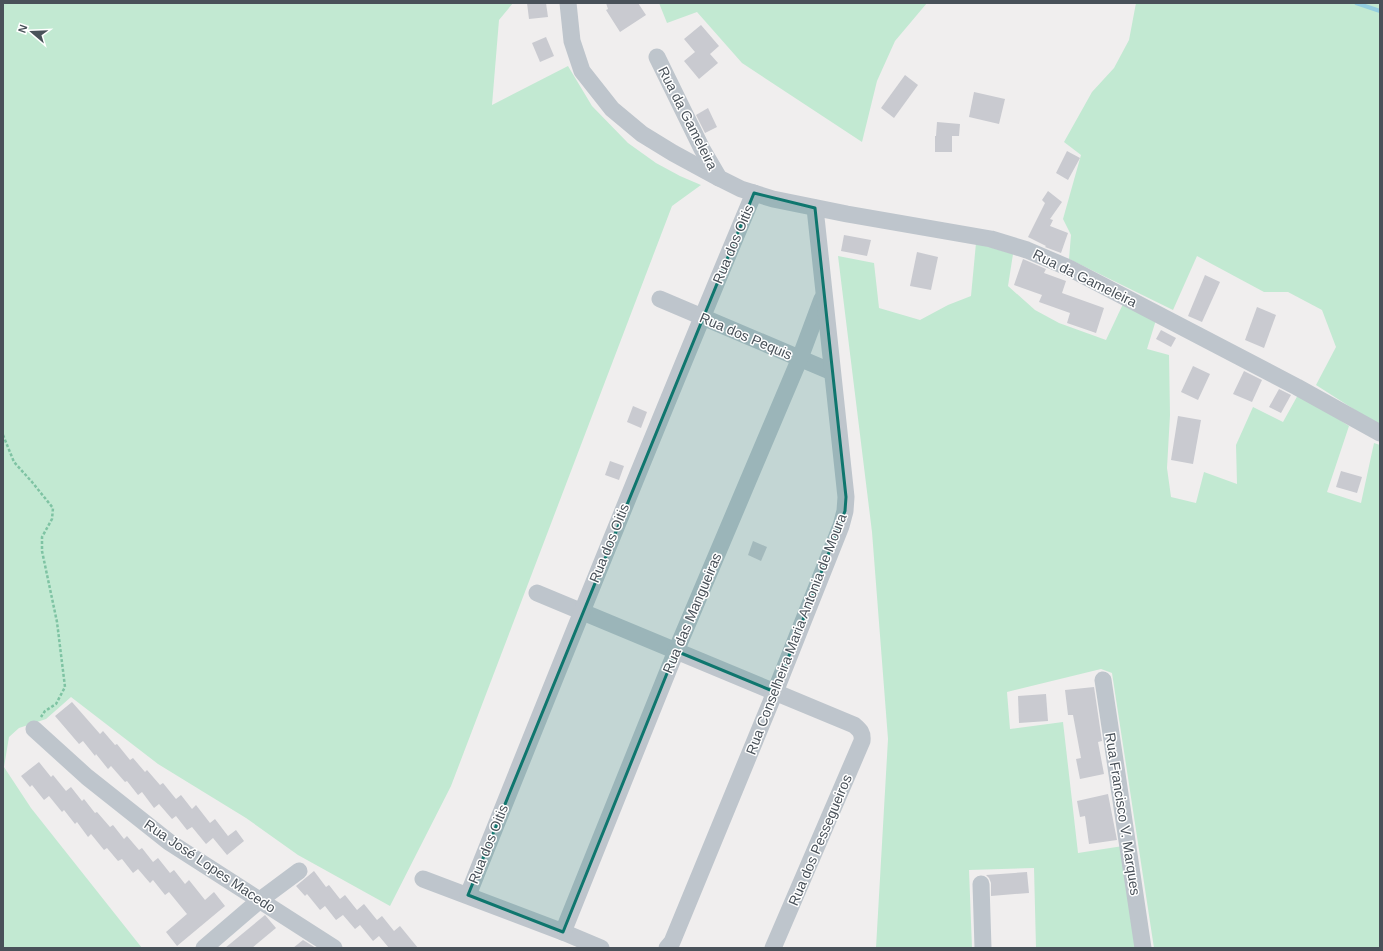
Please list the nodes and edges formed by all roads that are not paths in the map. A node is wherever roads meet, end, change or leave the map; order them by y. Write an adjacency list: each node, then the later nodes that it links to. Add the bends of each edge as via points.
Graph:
1 (568, 3): 3 (street, Rua da Gameleira, via 572,41 582,71 612,109 642,134)
2 (657, 57): 3 (street, Rua da Gameleira)
3 (719, 178): 4 (street, Rua da Gameleira)
4 (754, 193): 5 (street, Rua da Gameleira); 8 (street, Rua dos Oitis)
5 (815, 208): 6 (street, Rua Conselheira Maria Antonia de Moura); 11 (street, Rua da Gameleira, via 991,239 1050,259)
6 (824, 296): 9 (street, Rua das Mangueiras); 10 (street, Rua Conselheira Maria Antonia de Moura)
7 (660, 300): 8 (street, Rua dos Pequis)
8 (702, 317): 9 (street, Rua dos Pequis); 13 (street, Rua dos Oitis)
9 (800, 358): 10 (street, Rua dos Pequis); 14 (street, Rua das Mangueiras)
10 (832, 372): 16 (street, Rua Conselheira Maria Antonia de Moura, via 846,496 845,511)
11 (1380, 433)
12 (537, 593): 13 (street)
13 (581, 611): 14 (street); 21 (street, Rua dos Oitis)
14 (676, 651): 16 (street); 23 (street, Rua das Mangueiras)
15 (1103, 680): 30 (street, Rua Francisco V. Marques)
16 (775, 692): 27 (street, Rua Conselheira Maria Antonia de Moura, via 672,942); 28 (street, Rua dos Pessegueiros, via 854,725 863,734)
17 (34, 729): 22 (street, Rua José Lopes Macedo, via 87,777 169,842)
18 (299, 871): 22 (street)
19 (423, 879): 21 (street)
20 (981, 884): 29 (street)
21 (468, 895): 23 (street)
22 (260, 900): 24 (street); 25 (street, Rua José Lopes Macedo)
23 (563, 932): 26 (street)
24 (204, 948)
25 (334, 948)
26 (601, 948)
27 (666, 948)
28 (773, 948)
29 (984, 948)
30 (1143, 948)

